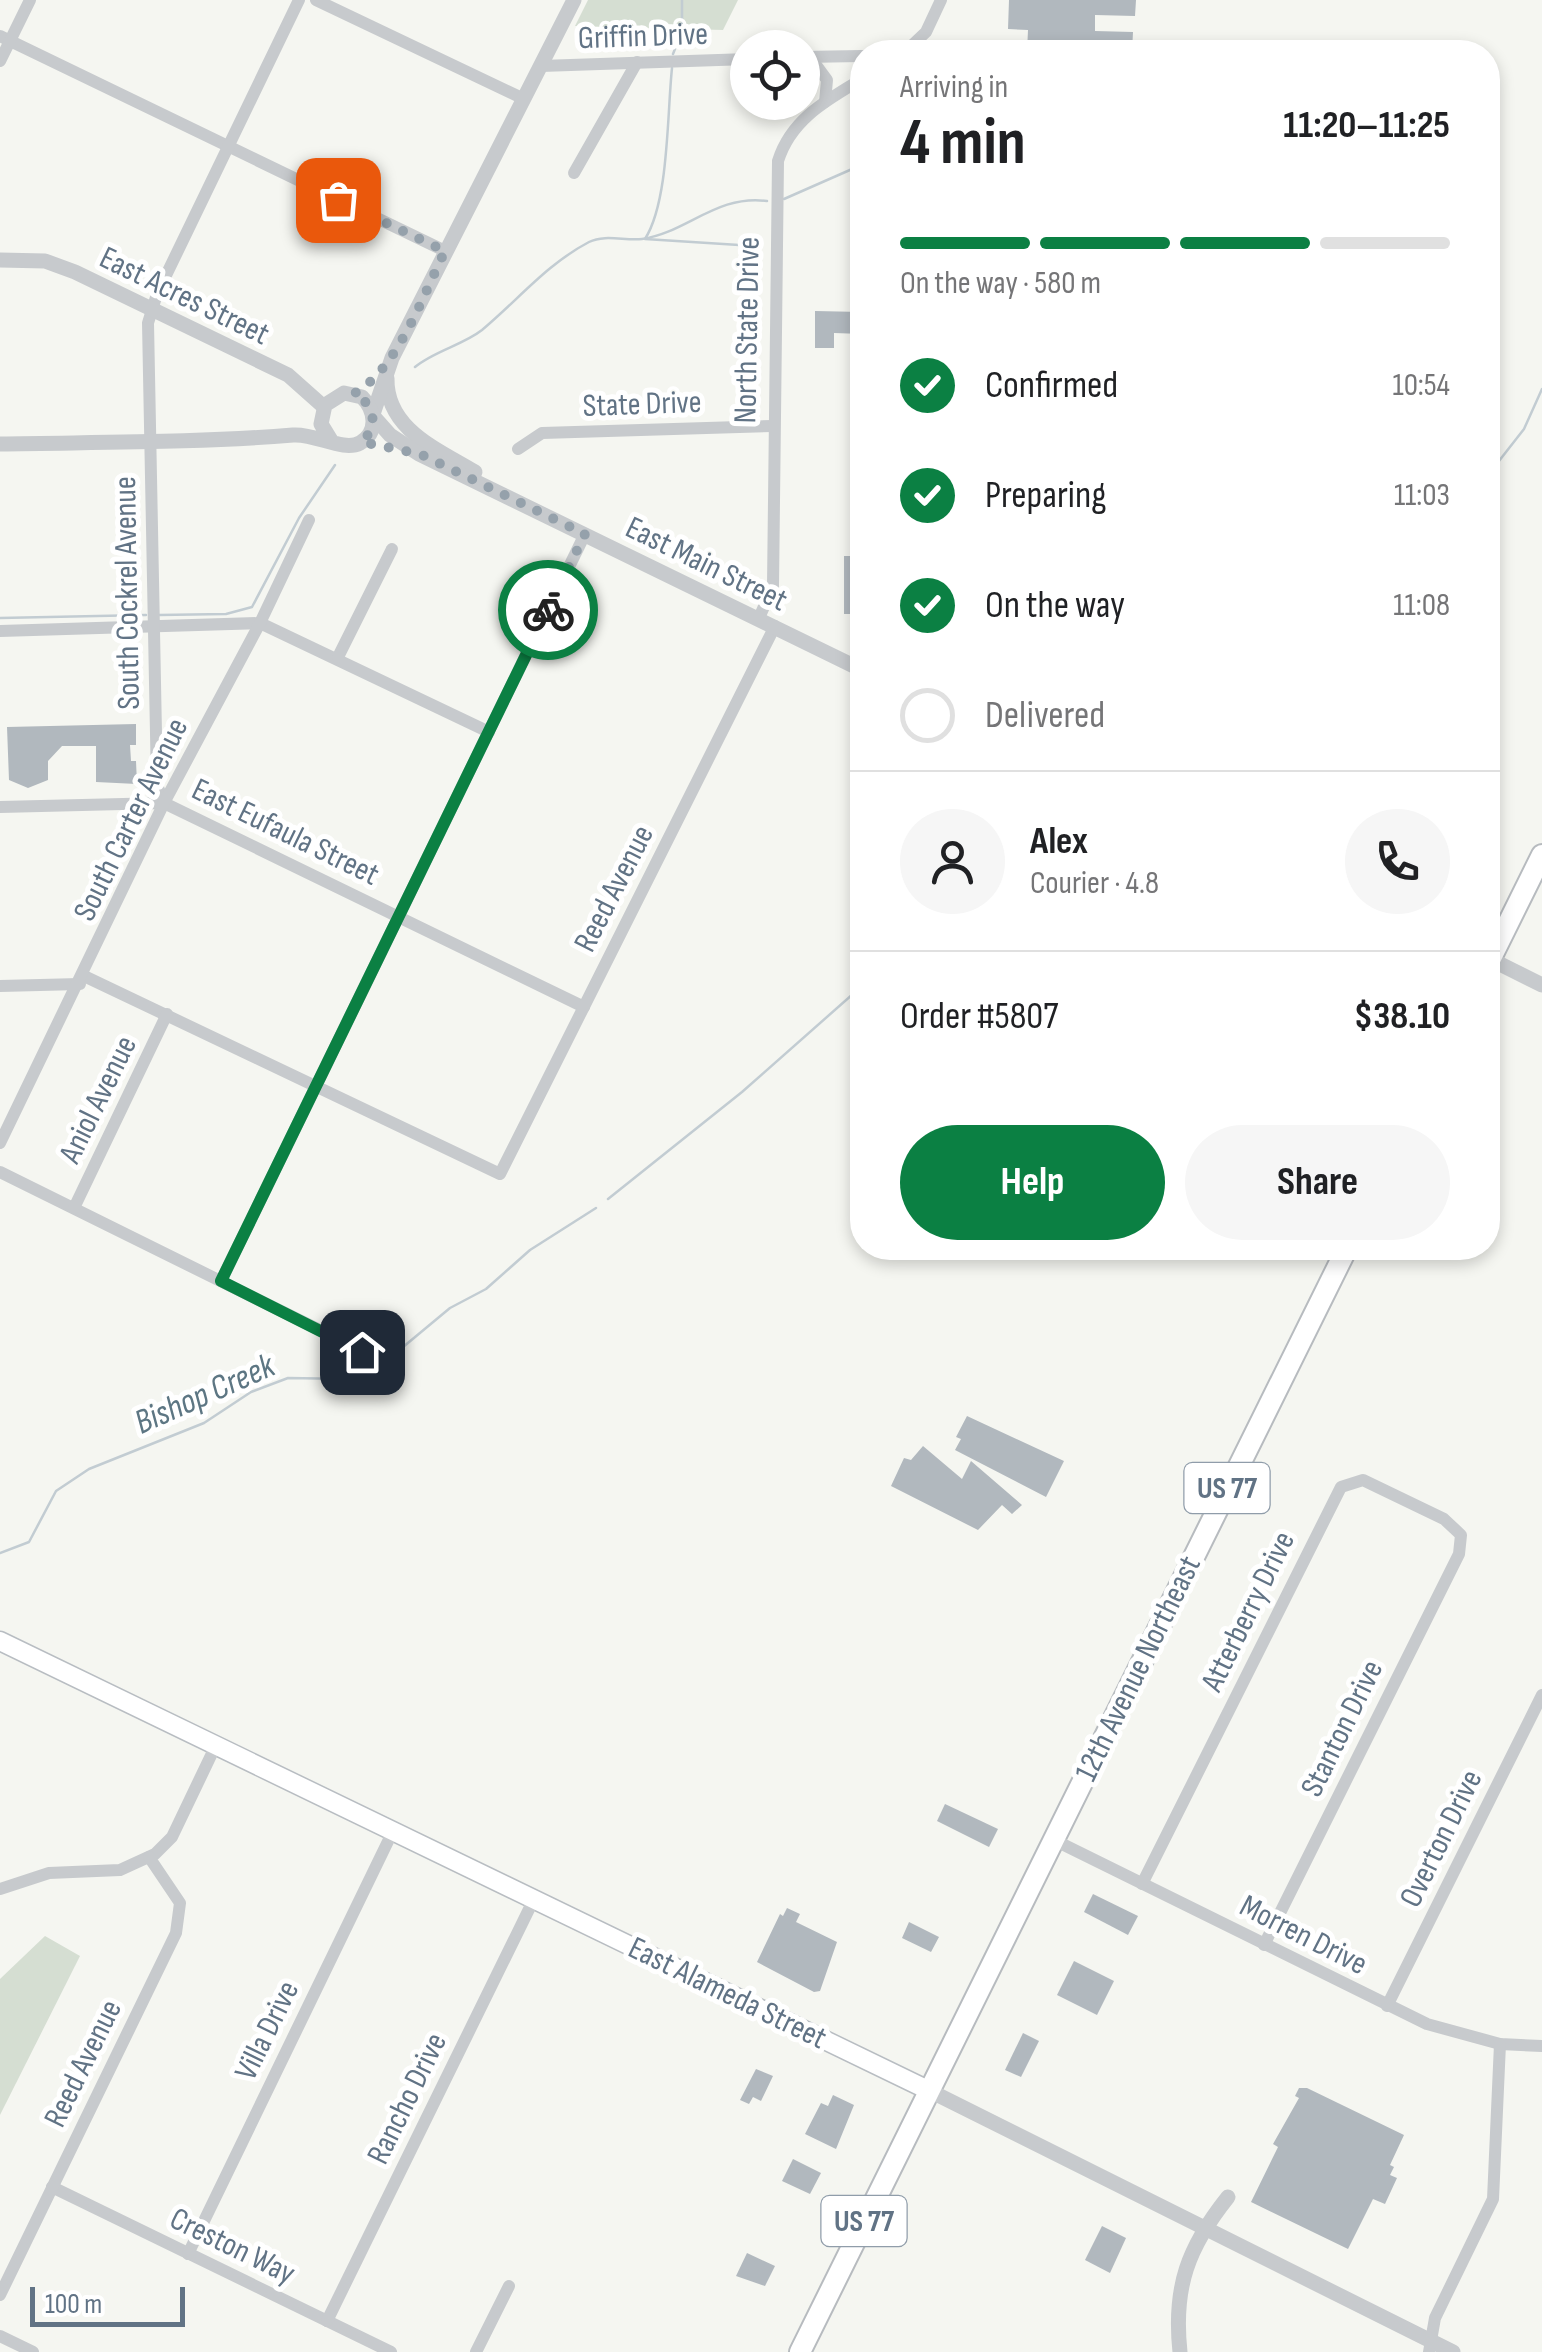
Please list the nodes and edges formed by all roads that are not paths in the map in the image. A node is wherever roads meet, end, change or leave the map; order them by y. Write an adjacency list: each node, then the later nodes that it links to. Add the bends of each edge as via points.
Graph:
1 (30, 0): 6 (street)
2 (299, 0): 18 (street)
3 (316, 0): 16 (street)
4 (574, 0): 13 (street)
5 (941, 0): 7 (street)
6 (5, 38): 11 (street); 18 (street)
7 (917, 40)
8 (850, 56): 9 (street)
9 (820, 57)
10 (730, 59): 12 (street, Griffin Drive)
11 (0, 61)
12 (637, 62): 13 (street, Griffin Drive); 19 (street)
13 (541, 66): 16 (street)
14 (820, 70): 17 (street, via 827,80)
15 (850, 86): 17 (street, North State Drive)
16 (524, 99): 20 (street)
17 (824, 102): 28 (street, North State Drive, via 787,137 778,161)
18 (229, 146): 20 (street); 22 (street)
19 (574, 173)
20 (445, 251): 23 (street)
21 (0, 260): 22 (street, East Acres Street, via 58,264)
22 (152, 308): 24 (street, East Acres Street); 30 (street, South Cockrel Avenue)
23 (389, 365): 25 (street); 27 (street); 36 (street, via 390,402 409,431)
24 (288, 375): 25 (street, East Acres Street); 26 (street, East Acres Street)
25 (349, 394): 26 (street, via 334,396); 27 (street, via 368,404)
26 (322, 410): 29 (street); 31 (street, via 321,424)
27 (373, 416): 32 (street); 35 (street, East Main Street)
28 (772, 426): 34 (street, State Drive, via 542,433); 40 (street, North State Drive, via 773,586)
29 (276, 436): 30 (street); 31 (street, via 316,434)
30 (150, 441): 33 (street); 41 (street, South Cockrel Avenue)
31 (332, 442): 32 (street)
32 (362, 442): 35 (street, East Main Street)
33 (0, 444)
34 (518, 449)
35 (420, 454): 36 (street, East Main Street)
36 (538, 510): 38 (street, East Main Street)
37 (309, 520): 42 (street, South Carter Avenue)
38 (585, 534): 40 (street, East Main Street); 47 (street)
39 (392, 549): 45 (street)
40 (759, 618): 43 (street, East Main Street)
41 (154, 623): 42 (street); 44 (street); 48 (street, South Cockrel Avenue, via 157,785)
42 (260, 623): 45 (street); 48 (street, South Carter Avenue)
43 (775, 626): 46 (street, East Main Street); 57 (street, Reed Avenue)
44 (0, 630)
45 (338, 657): 47 (street)
46 (850, 664)
47 (489, 732): 51 (street)
48 (164, 803): 49 (street, East Eufaula Street); 51 (street, East Eufaula Street); 54 (street, South Carter Avenue)
49 (0, 807)
50 (1542, 855): 52 (main road)
51 (401, 917): 57 (street, East Eufaula Street); 59 (street)
52 (1500, 937)
53 (1500, 966): 55 (street)
54 (82, 980): 56 (street); 58 (street); 60 (street, South Carter Avenue)
55 (1542, 985)
56 (0, 986)
57 (584, 1007): 59 (street, Reed Avenue, via 500,1174)
58 (166, 1014): 59 (street); 62 (street, Aniol Avenue)
59 (318, 1087): 64 (street)
60 (0, 1143)
61 (0, 1172): 62 (street)
62 (74, 1208): 64 (street)
63 (1341, 1260): 71 (main road, 12th Avenue Northeast / US 77)
64 (221, 1281): 65 (street, via 362,1352)
65 (383, 1354)
66 (1461, 1535): 73 (street, Atterberry Drive, via 1453,1524 1372,1484 1356,1480 1341,1487); 76 (street, Stanton Drive, via 1459,1554)
67 (0, 1641): 69 (main road, East Alameda Street)
68 (1542, 1695): 77 (street, Overton Drive)
69 (216, 1745): 70 (main road, East Alameda Street); 72 (street, via 172,1836)
70 (394, 1831): 75 (main road, East Alameda Street); 84 (street, Villa Drive)
71 (1052, 1839): 73 (street, Morren Drive); 80 (main road, 12th Avenue Northeast / US 77)
72 (149, 1858): 74 (street, via 115,1871 49,1873); 81 (street, Reed Avenue, via 173,1890 181,1916)
73 (1142, 1884): 76 (street, Morren Drive)
74 (0, 1889)
75 (534, 1899): 80 (main road, East Alameda Street); 87 (street, Rancho Drive)
76 (1264, 1945): 77 (street, Morren Drive)
77 (1387, 2006): 78 (street, Morren Drive, via 1448,2032)
78 (1500, 2044): 79 (street, Morren Drive); 89 (street, via 1492,2199 1435,2318)
79 (1542, 2046)
80 (928, 2090): 83 (street, East Alameda Street); 93 (main road, US 77)
81 (52, 2187): 84 (street, Creston Way); 86 (street, Reed Avenue)
82 (1228, 2197): 83 (street)
83 (1205, 2230): 89 (street, East Alameda Street); 94 (street, via 1182,2274)
84 (188, 2254): 87 (street, Creston Way)
85 (509, 2286): 92 (street)
86 (0, 2295)
87 (328, 2321): 91 (street, Creston Way)
88 (0, 2336): 90 (street)
89 (1431, 2347): 95 (street, East Alameda Street)
90 (33, 2352)
91 (391, 2352)
92 (476, 2352)
93 (800, 2352)
94 (1180, 2352)
95 (1453, 2352)

